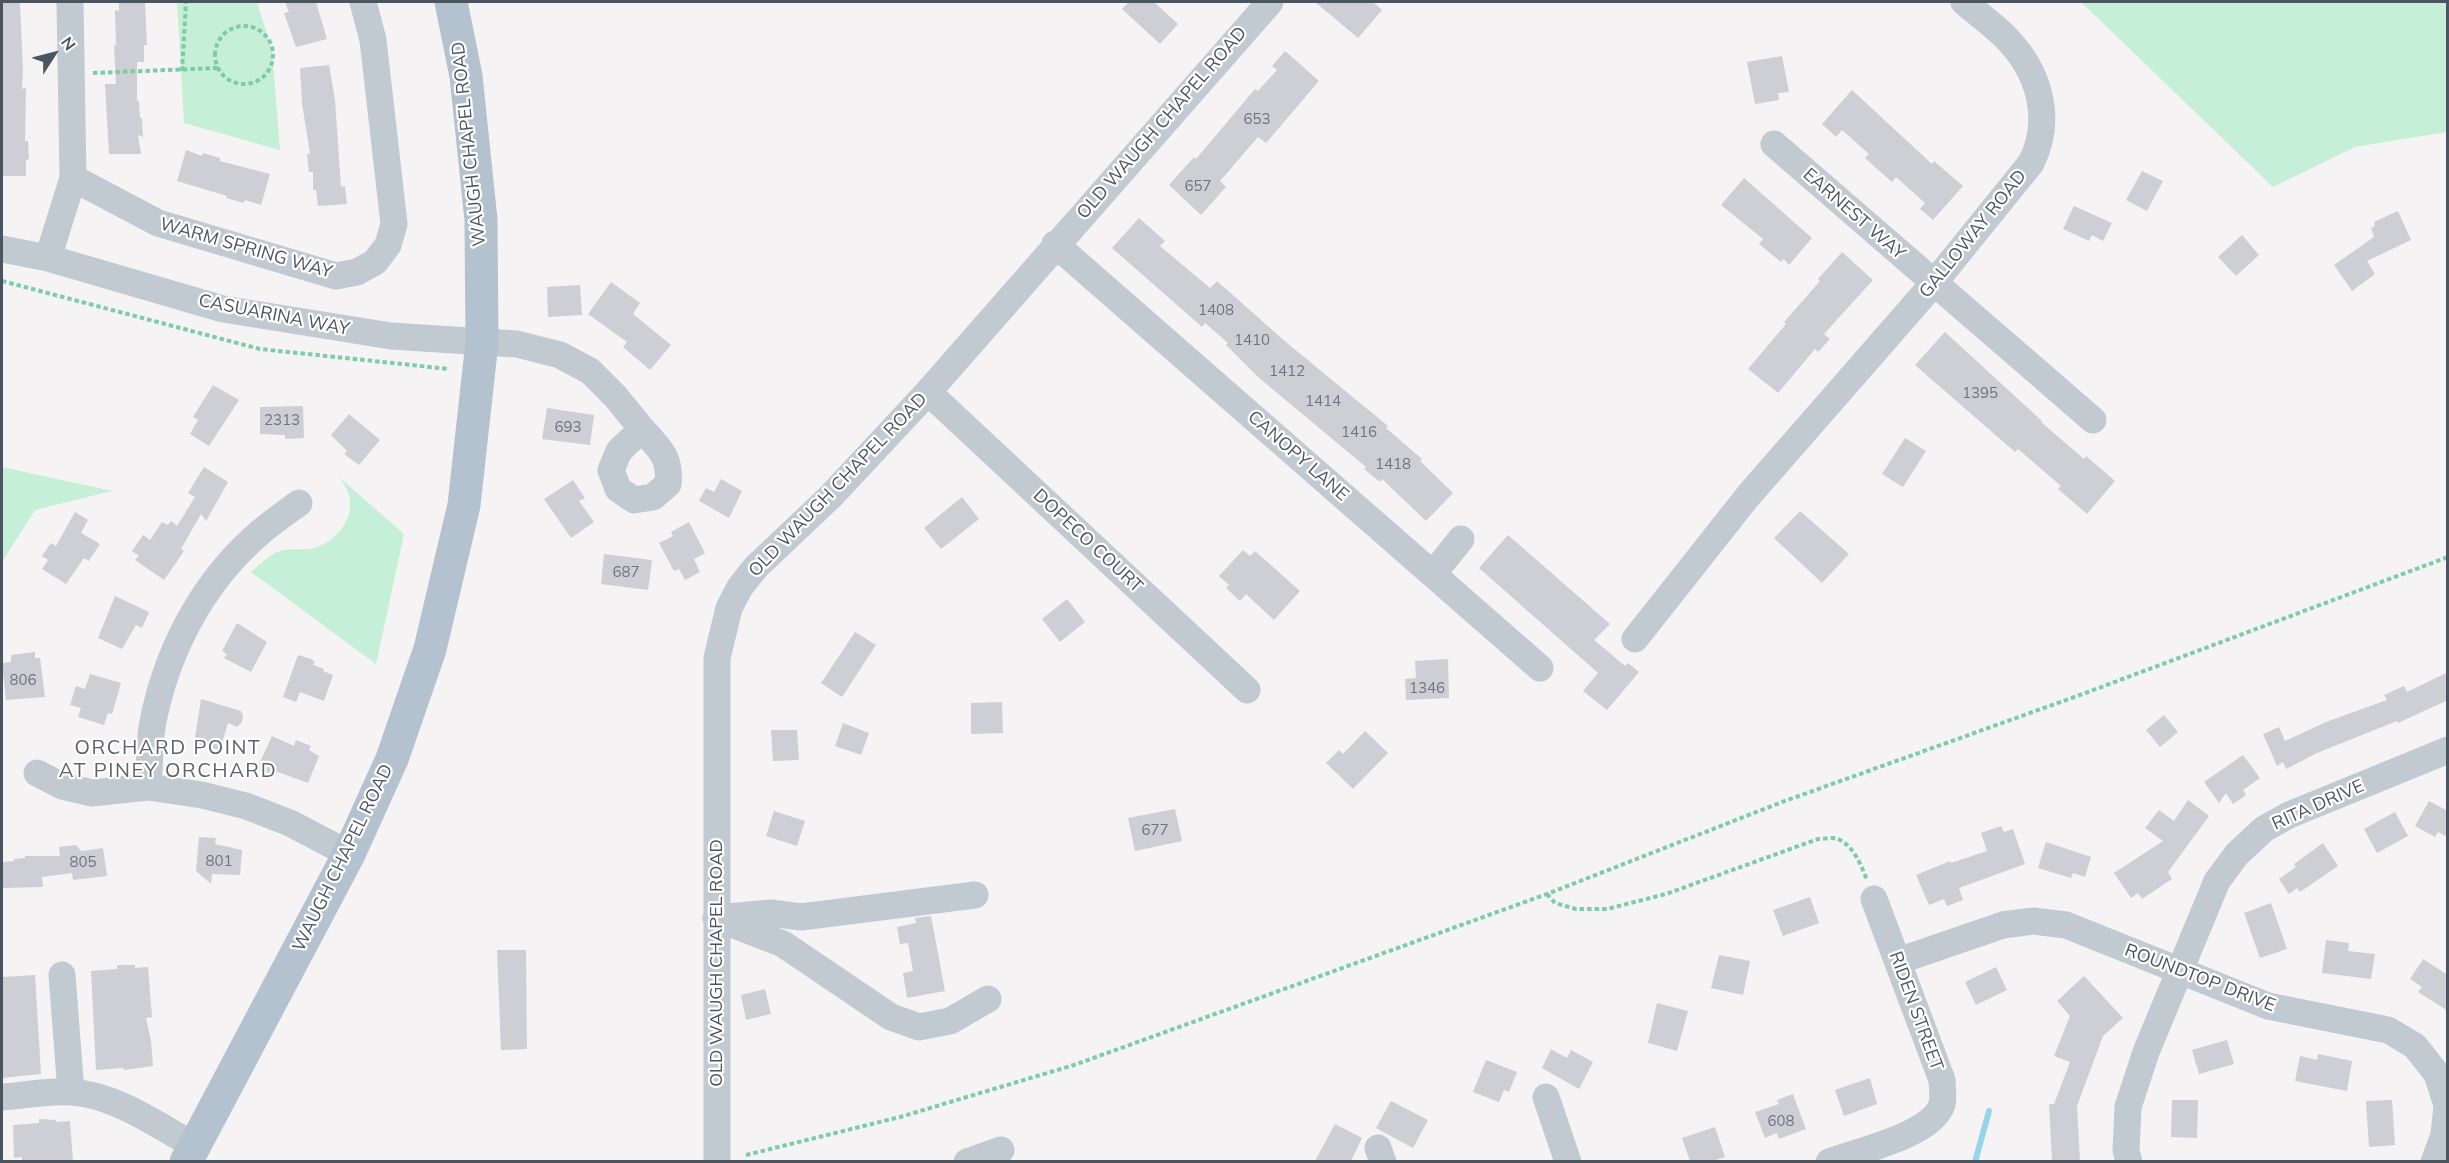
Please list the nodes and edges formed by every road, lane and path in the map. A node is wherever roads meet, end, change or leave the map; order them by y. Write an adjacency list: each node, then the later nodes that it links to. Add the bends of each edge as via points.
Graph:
1 (70, 2): 8 (street)
2 (186, 2): 9 (path)
3 (363, 2): 11 (street, WARM SPRING WAY, via 373,40 394,224 388,246 375,262 357,272 336,276 292,264 158,223)
4 (451, 2): 16 (main road, WAUGH CHAPEL ROAD, via 466,76 481,220)
5 (1270, 2): 12 (street, OLD WAUGH CHAPEL ROAD)
6 (1964, 2): 15 (street, GALLOWAY ROAD, via 2010,41 2028,67 2042,108 2042,128 2040,146 2031,163)
7 (218, 68): 7 (path, via 216,46 230,29 251,25 264,33 274,62 259,82 239,84 228,80); 9 (path)
8 (71, 69): 9 (path, via 87,69 87,73); 11 (street)
9 (182, 71)
10 (1773, 144): 15 (street, EARNEST WAY)
11 (73, 178): 14 (street)
12 (1055, 244): 17 (street, OLD WAUGH CHAPEL ROAD); 23 (street, CANOPY LANE)
13 (2, 249): 14 (street, CASUARINA WAY)
14 (48, 258): 16 (street, CASUARINA WAY, via 223,309 391,336)
15 (1934, 283): 18 (street, EARNEST WAY); 24 (street, GALLOWAY ROAD, via 1788,448)
16 (482, 342): 19 (street, CASUARINA WAY, via 517,344 560,355 590,371); 30 (main road, WAUGH CHAPEL ROAD, via 464,505 430,649 392,759)
17 (928, 392): 26 (street, DOPECO COURT); 34 (street, OLD WAUGH CHAPEL ROAD, via 831,496 756,567 729,608 717,658)
18 (2093, 420)
19 (642, 429)
20 (299, 503): 29 (street, via 255,537 215,580 186,626 166,670 152,728)
21 (1461, 539): 23 (street)
22 (2448, 557): 31 (path, via 1782,802)
23 (1433, 574): 25 (street, CANOPY LANE)
24 (1635, 639)
25 (1540, 668)
26 (1247, 690)
27 (2448, 750): 36 (street, RITA DRIVE, via 2289,815 2264,829 2237,854 2217,881)
28 (37, 772): 29 (street, via 62,786 92,793)
29 (148, 787): 30 (street, via 246,806 290,823)
30 (349, 854): 43 (main road, WAUGH CHAPEL ROAD)
31 (1548, 894): 33 (path, via 1555,903 1576,909 1607,909 1666,894 1818,839 1837,838 1861,864); 44 (path, via 1074,1065 900,1116)
32 (975, 895): 34 (street, via 801,917 771,913)
33 (1874, 899): 35 (street, RIDEN STREET)
34 (716, 918): 38 (street, via 783,944 891,1017 920,1027 950,1021); 45 (street, OLD WAUGH CHAPEL ROAD)
35 (1898, 961): 36 (street, ROUNDTOP DRIVE, via 2003,925 2033,921 2066,925); 48 (street, RIDEN STREET, via 1942,1080 1943,1103 1932,1120 1911,1132)
36 (2179, 972): 49 (street, RITA DRIVE, via 2128,1107); 50 (street, ROUNDTOP DRIVE, via 2268,1006 2388,1030 2415,1047 2436,1074 2447,1105 2444,1135)
37 (62, 975): 39 (street)
38 (988, 999)
39 (71, 1092): 40 (street); 43 (street, via 121,1105)
40 (2, 1097)
41 (1546, 1097): 47 (street)
42 (1001, 1150): 46 (street)
43 (190, 1154)
44 (746, 1155)
45 (717, 1161)
46 (967, 1161)
47 (1568, 1161)
48 (1829, 1161)
49 (2129, 1161)
50 (2433, 1161)

